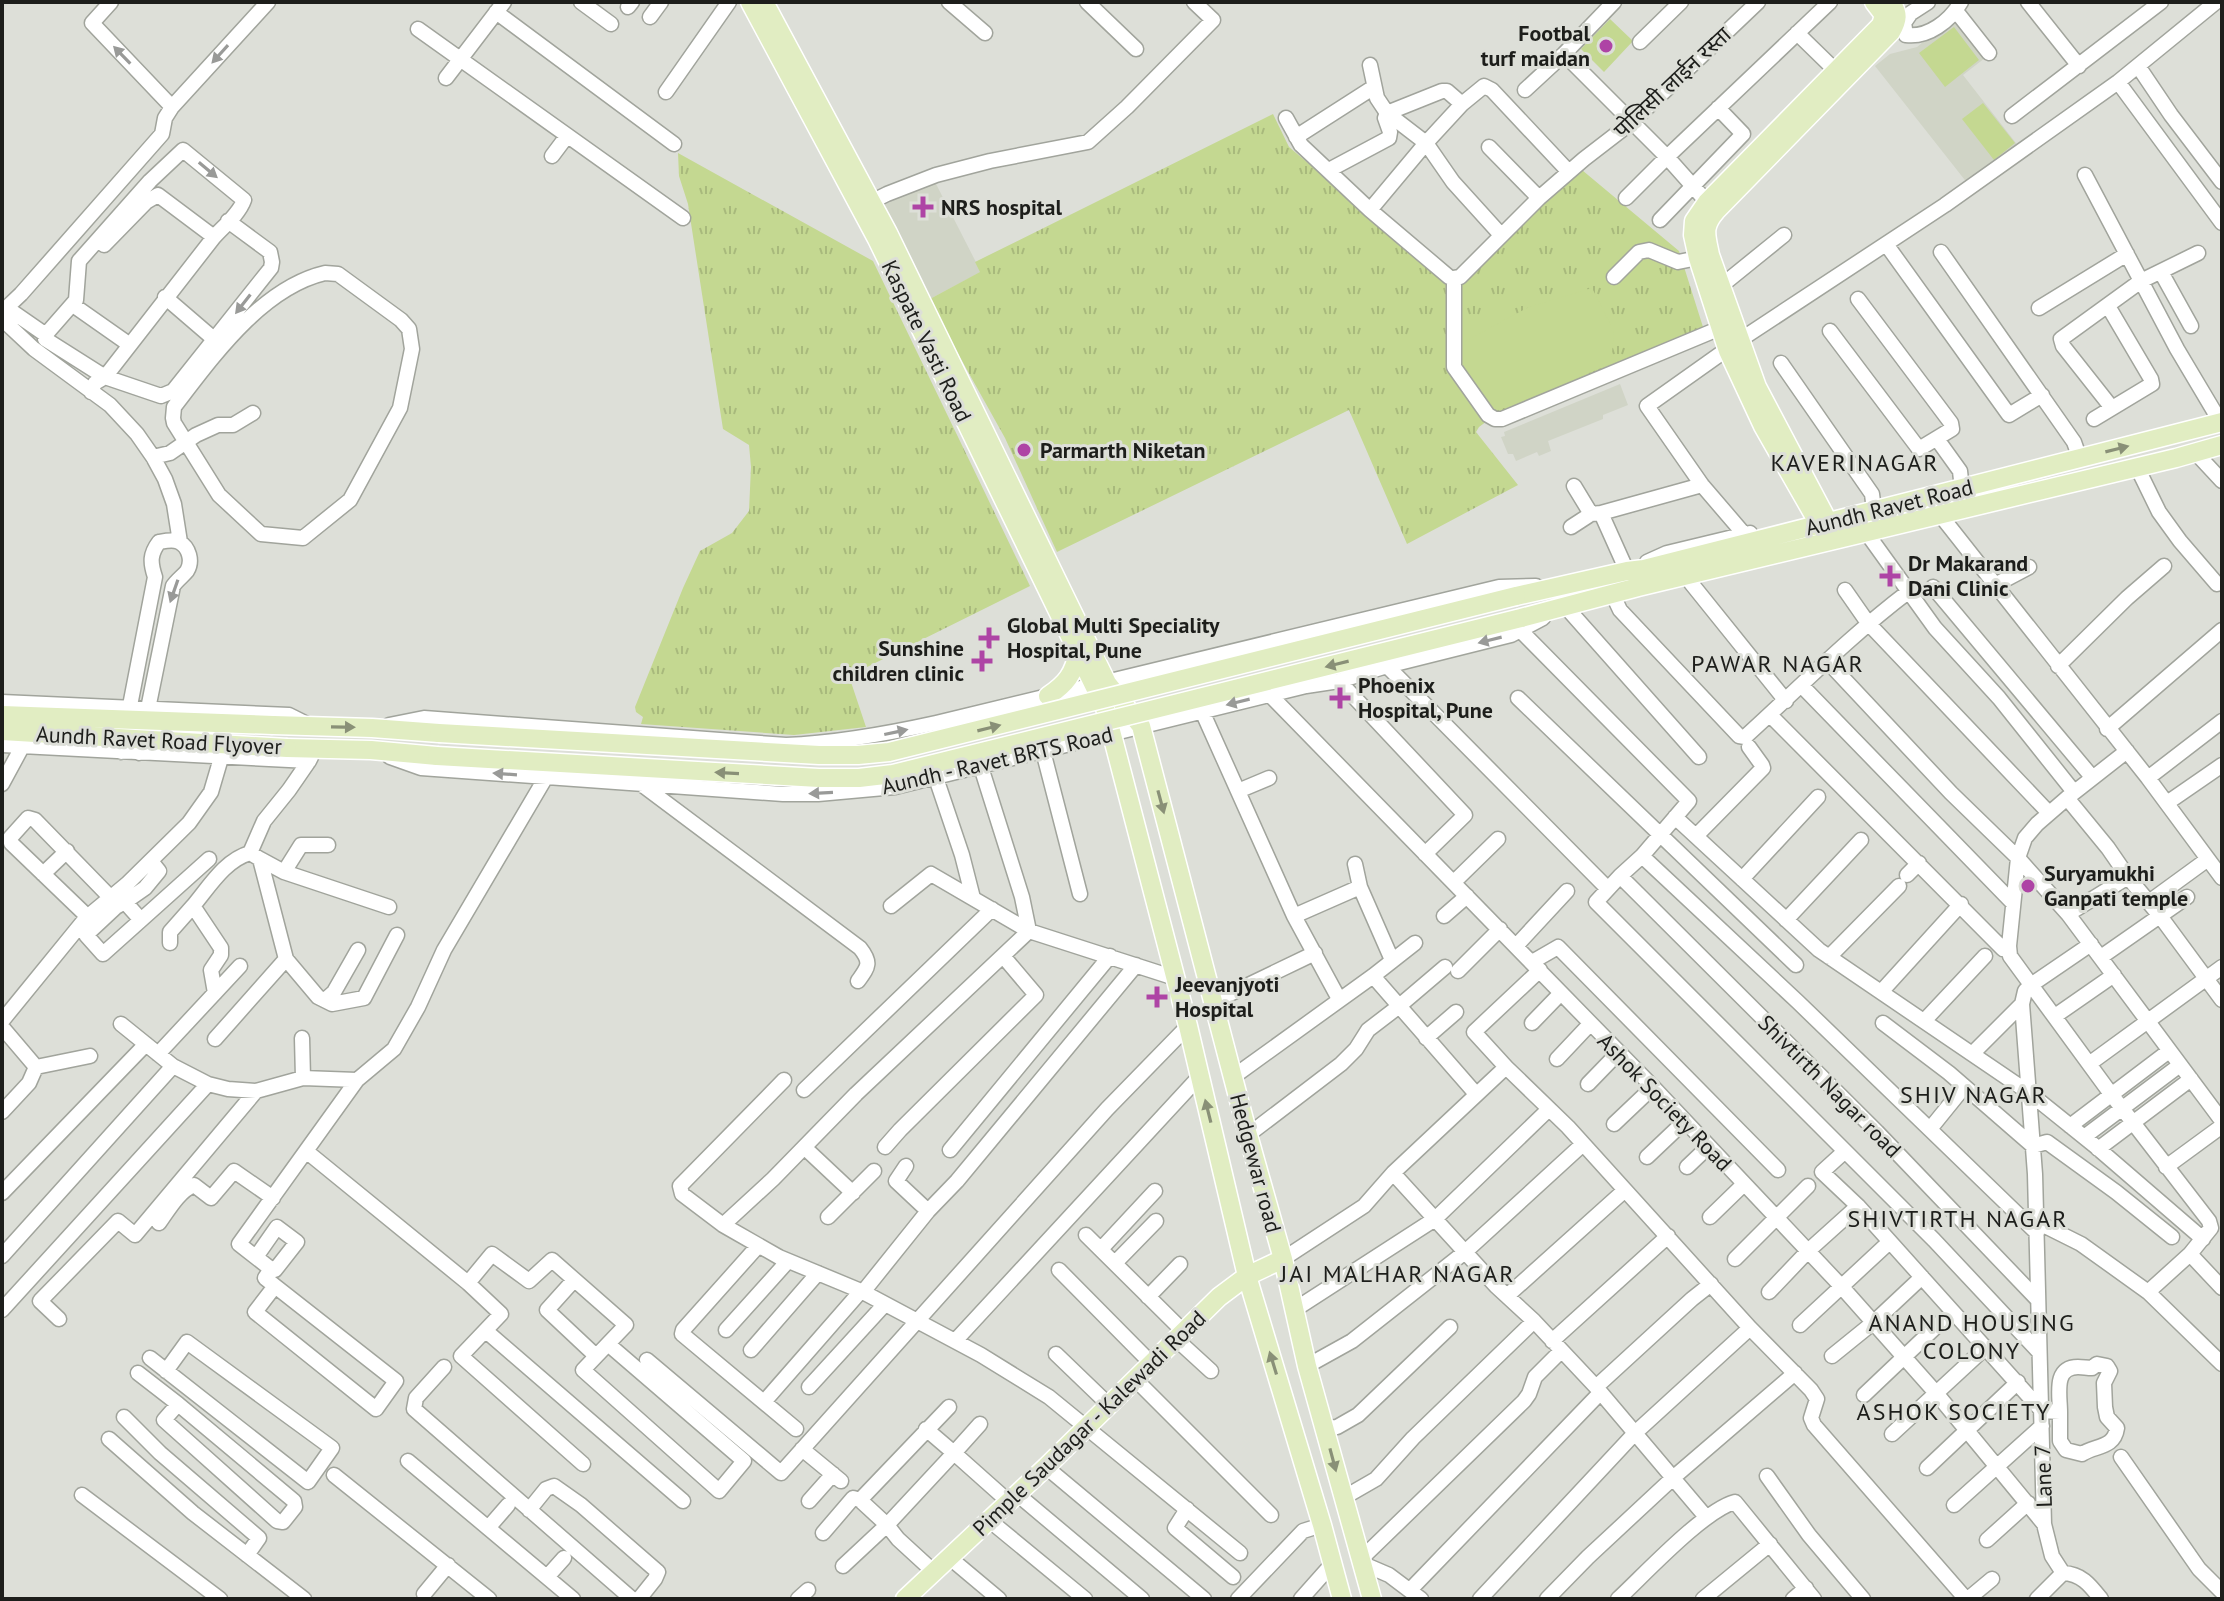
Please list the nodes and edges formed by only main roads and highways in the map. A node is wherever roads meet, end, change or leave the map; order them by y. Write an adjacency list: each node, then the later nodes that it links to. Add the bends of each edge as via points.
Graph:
1 (750, 2): 6 (main road, Kaspate Vasti Road)
2 (764, 2): 6 (main road, Kaspate Vasti Road)
3 (1874, 2): 4 (main road)
4 (1894, 16): 5 (main road, via 1836,71); 5 (main road, via 1883,41)
5 (1734, 184): 7 (main road, via 1707,224); 7 (main road, via 1707,202 1694,221 1693,235)
6 (867, 205): 11 (main road, Kaspate Vasti Road)
7 (1731, 336): 10 (main road, via 1763,426)
8 (2222, 423): 12 (main road, Aundh Ravet Road, one-way to 8)
9 (2222, 445): 12 (main road, Aundh Ravet Road)
10 (1820, 517)
11 (1024, 527): 13 (main road, Kaspate Vasti Road); 14 (main road, Kaspate Vasti Road)
12 (1633, 576): 17 (main road, Aundh Ravet Road, one-way to 12, bridge, via 808,755 889,752 1556,586); 19 (main road, Aundh Ravet Road, one-way to 19, bridge, via 1612,593 1521,624 893,774 819,778)
13 (1078, 652): 14 (main road, Kaspate Vasti Road); 15 (main road, via 1065,685)
14 (1101, 684): 20 (main road, Hedgewar road, one-way to 20, via 1141,726); 21 (main road, Hedgewar road, one-way to 14)
15 (1048, 696)
16 (2, 715): 17 (main road, Aundh Ravet Road Flyover, one-way to 17, bridge)
17 (372, 728)
18 (2, 731): 19 (main road, Aundh Ravet Road Flyover, bridge, via 287,748 312,755)
19 (371, 750)
20 (1283, 1259): 21 (main road, Pimple Saudagar - Kalewadi Road); 24 (main road, Hedgewar road, one-way to 24)
21 (1247, 1276): 22 (main road, Pimple Saudagar - Kalewadi Road); 23 (main road, Hedgewar road, one-way to 21)
22 (905, 1599)
23 (1342, 1599)
24 (1372, 1599)

